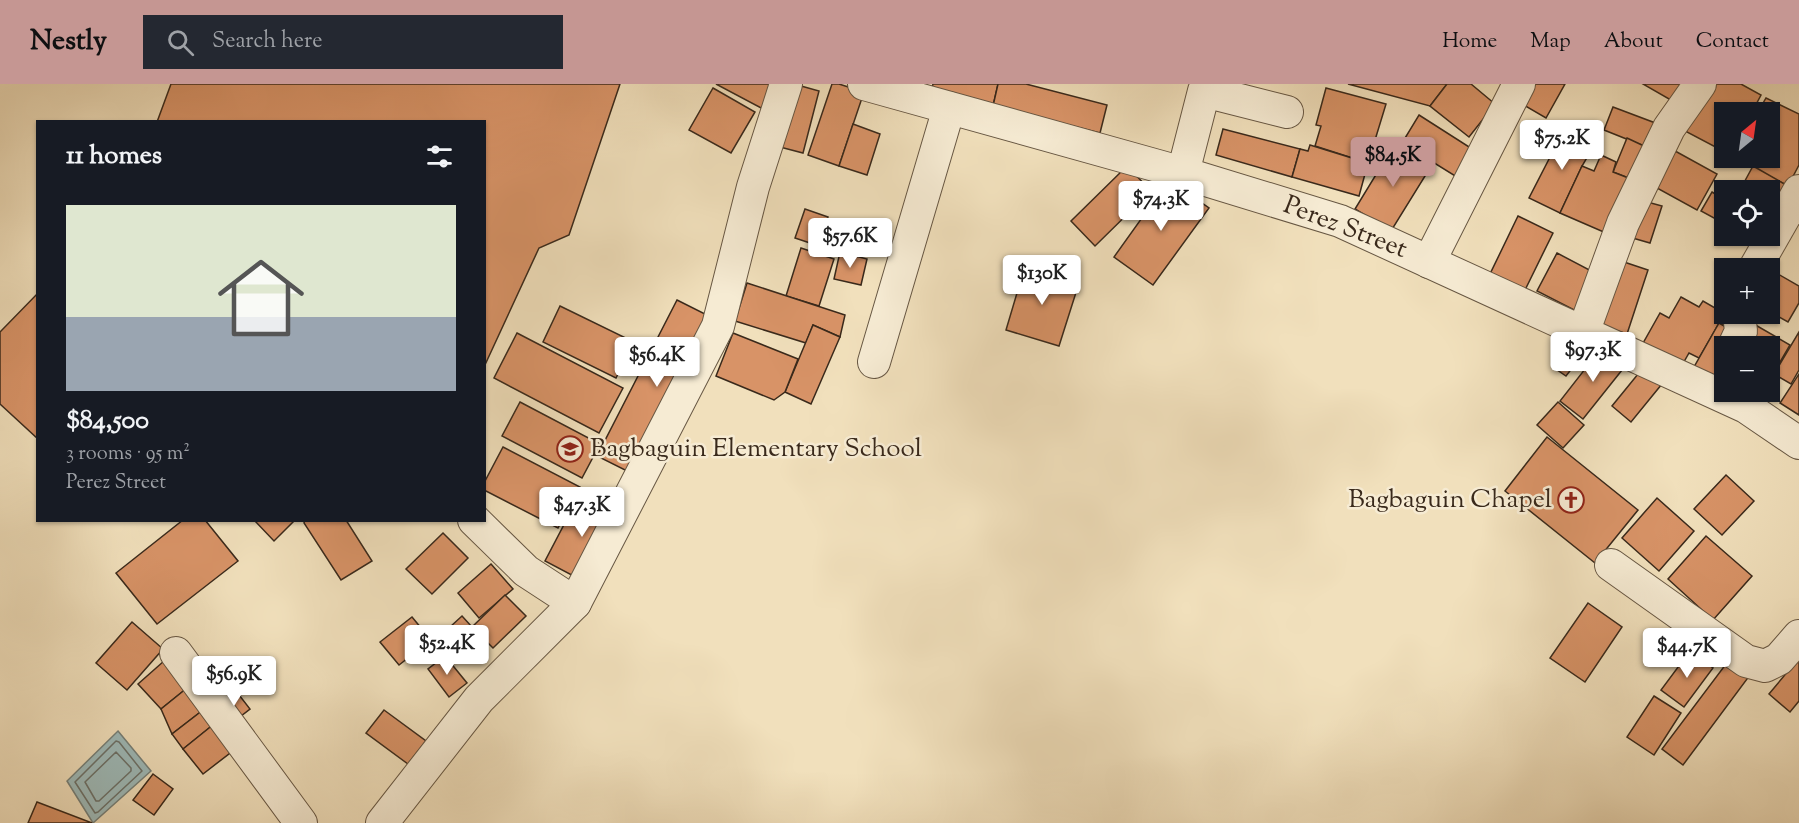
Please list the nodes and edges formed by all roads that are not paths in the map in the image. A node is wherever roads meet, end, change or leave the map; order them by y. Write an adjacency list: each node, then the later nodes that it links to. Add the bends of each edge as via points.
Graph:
1 (786, 84): 18 (street, via 753,188 718,326)
2 (864, 84): 5 (street, Perez Street)
3 (1519, 84): 10 (street)
4 (1700, 84): 11 (street, via 1669,128 1623,223)
5 (949, 108): 7 (street, Perez Street); 12 (street)
6 (1287, 111): 7 (street, via 1204,92)
7 (1183, 173): 10 (street, Perez Street, via 1340,221)
8 (1799, 191): 9 (street)
9 (1761, 258)
10 (1429, 262): 11 (street, Perez Street)
11 (1583, 333): 14 (street, Perez Street)
12 (874, 363)
13 (1714, 384): 14 (street)
14 (1710, 391): 15 (street, Perez Street, via 1746,407)
15 (1799, 443)
16 (476, 522): 18 (street, via 526,571)
17 (1611, 565): 19 (street, via 1746,661 1764,666 1779,660)
18 (575, 603): 22 (street, via 479,699)
19 (1799, 636)
20 (176, 652): 21 (street)
21 (301, 823)
22 (382, 823)

